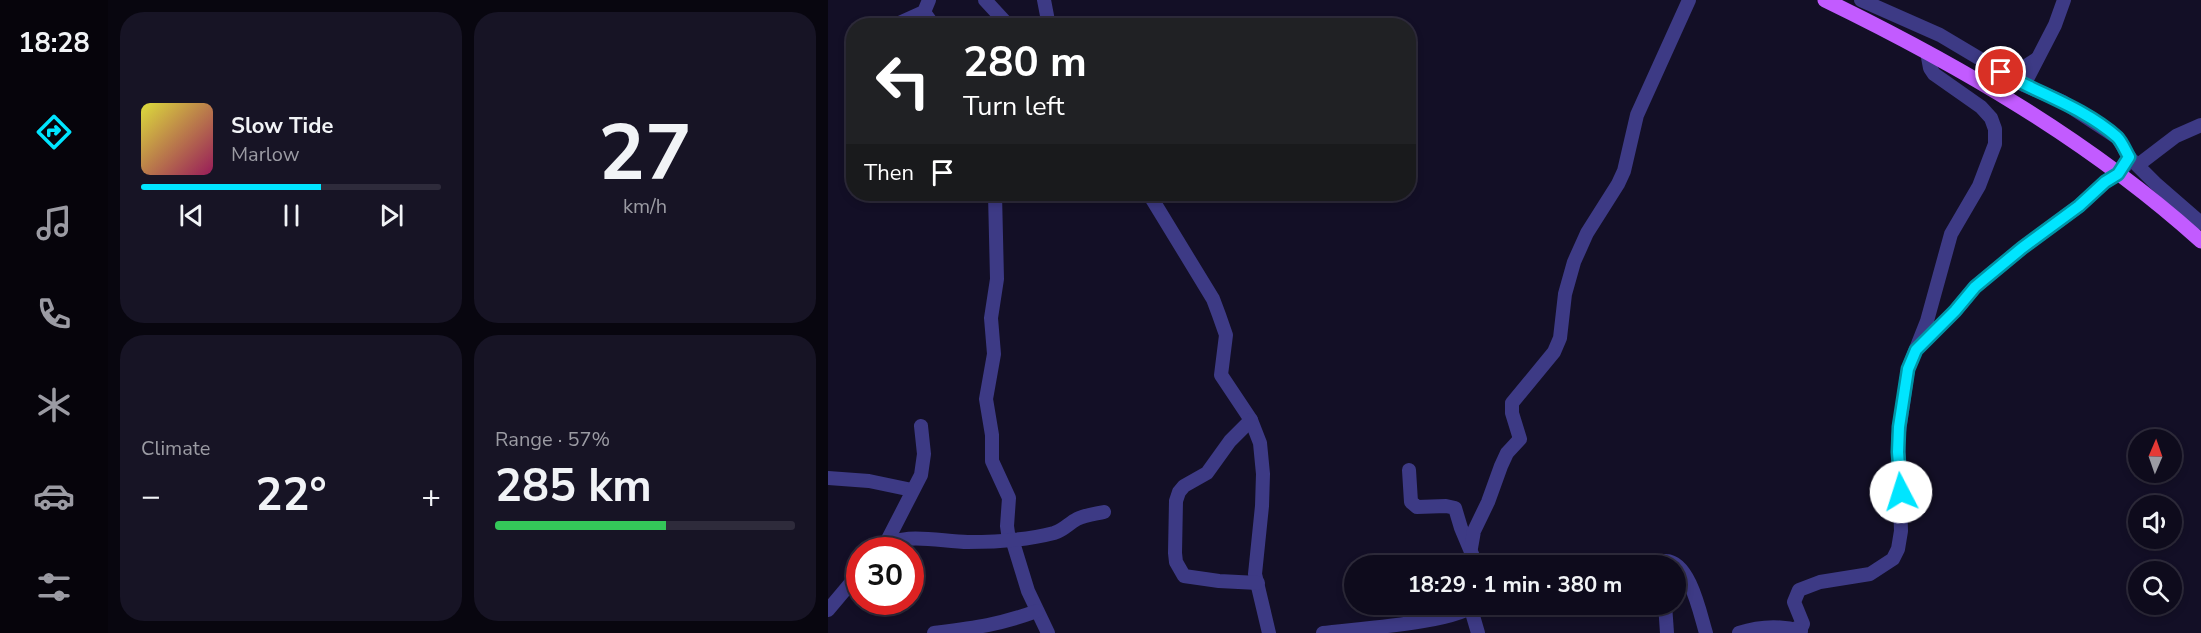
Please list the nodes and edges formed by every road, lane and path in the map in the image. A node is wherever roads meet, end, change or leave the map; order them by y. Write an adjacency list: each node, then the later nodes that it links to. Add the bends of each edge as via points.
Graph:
1 (985, 0): 9 (street)
2 (1044, 0): 10 (street)
3 (1689, 0): 32 (street, via 1636,115 1624,171 1587,232 1574,262 1558,345 1512,403 1520,439 1501,466 1474,531)
4 (1825, 0): 11 (main road)
5 (1861, 0): 13 (street, via 1940,35)
6 (2064, 0): 12 (street)
7 (926, 6): 8 (street)
8 (906, 18)
9 (1002, 18)
10 (1047, 18)
11 (1927, 52): 17 (main road, via 2017,104); 22 (street, via 1934,74 1991,118 1995,144 1984,176 1948,240 1933,303)
12 (2037, 59): 13 (street, via 2023,68); 14 (street)
13 (2001, 72): 14 (street)
14 (2024, 85): 16 (street, via 2063,102 2118,138)
15 (2201, 125): 16 (street)
16 (2133, 161): 17 (street); 20 (street)
17 (2118, 174): 21 (main road); 22 (street, via 1975,287)
18 (995, 201): 31 (street, via 997,279 991,318 994,354 986,399 992,461 1009,498)
19 (1153, 201): 23 (street, via 1213,298 1226,335 1221,375)
20 (2201, 223)
21 (2201, 241)
22 (1916, 350): 42 (street, via 1908,369 1899,433 1902,531 1898,549 1893,559 1870,574 1820,582 1798,590 1794,602 1802,625)
23 (1251, 420): 35 (street, via 1260,443 1263,474 1255,574); 35 (street, via 1207,473 1179,492 1175,553 1184,576)
24 (921, 426): 27 (street, via 924,454 921,475)
25 (1409, 470): 32 (street, via 1413,504 1455,508)
26 (828, 478): 27 (street)
27 (912, 490): 29 (street)
28 (1104, 512): 31 (street, via 1080,518 1056,533)
29 (888, 537)
30 (924, 539): 31 (street)
31 (1010, 540): 38 (street)
32 (1471, 548): 33 (street)
33 (1473, 555)
34 (1686, 576): 49 (street)
35 (1258, 583): 45 (street)
36 (846, 589): 37 (street)
37 (828, 610)
38 (1037, 611): 43 (street, via 985,627); 44 (street)
39 (1448, 615): 46 (street)
40 (1475, 615): 47 (street)
41 (1666, 615): 48 (street)
42 (1799, 631): 50 (street, via 1758,627)
43 (934, 633)
44 (1048, 633)
45 (1269, 633)
46 (1323, 633)
47 (1478, 633)
48 (1667, 633)
49 (1706, 633)
50 (1739, 633)

